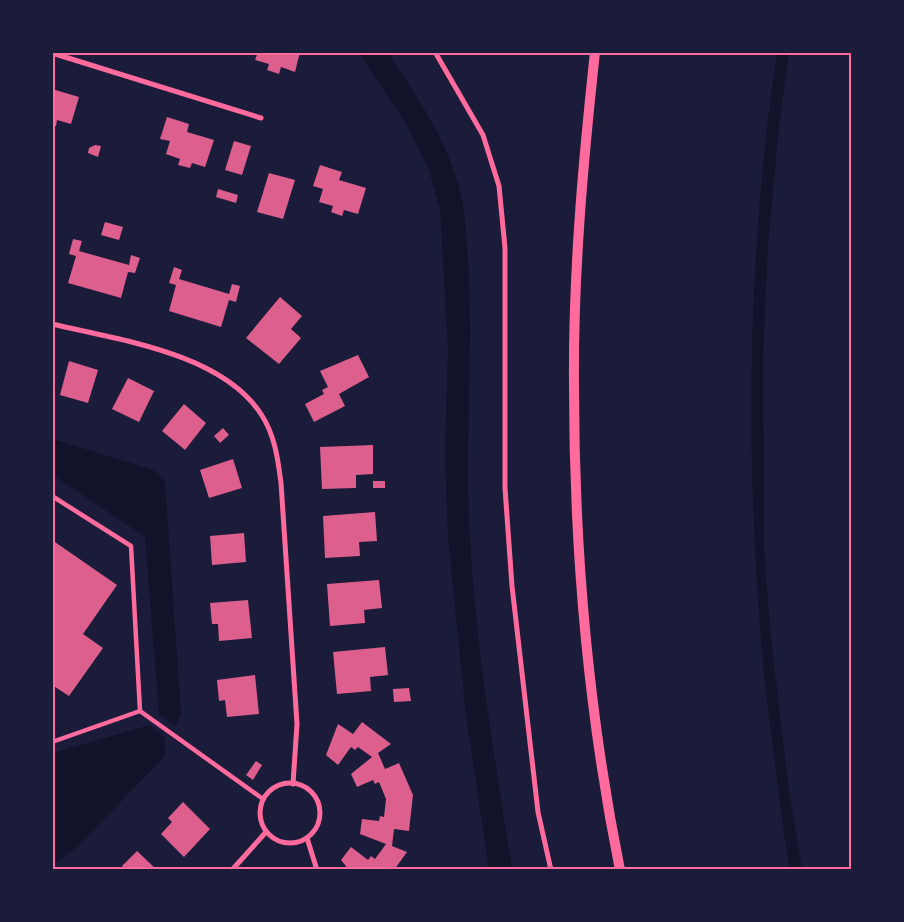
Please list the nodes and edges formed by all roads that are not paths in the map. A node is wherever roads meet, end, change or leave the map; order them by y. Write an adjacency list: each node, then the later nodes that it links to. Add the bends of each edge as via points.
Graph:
1 (436, 52): 15 (street, via 484,135 499,186 505,248 505,478 511,576 538,812)
2 (595, 52): 16 (main road, via 576,276 576,493 583,602 599,747)
3 (52, 53): 4 (street)
4 (261, 118)
5 (52, 324): 9 (street, via 142,345 200,364 236,387 261,414 276,446 281,484 297,724)
6 (52, 496): 7 (street, via 131,546)
7 (140, 711): 8 (street); 10 (street)
8 (52, 742)
9 (293, 784): 10 (street, via 276,787); 12 (street, via 309,791 318,806 318,823)
10 (264, 799): 11 (street, via 260,816)
11 (266, 832): 12 (street, via 281,842 299,842); 13 (street)
12 (307, 838): 14 (street)
13 (232, 870)
14 (317, 870)
15 (550, 870)
16 (620, 870)

